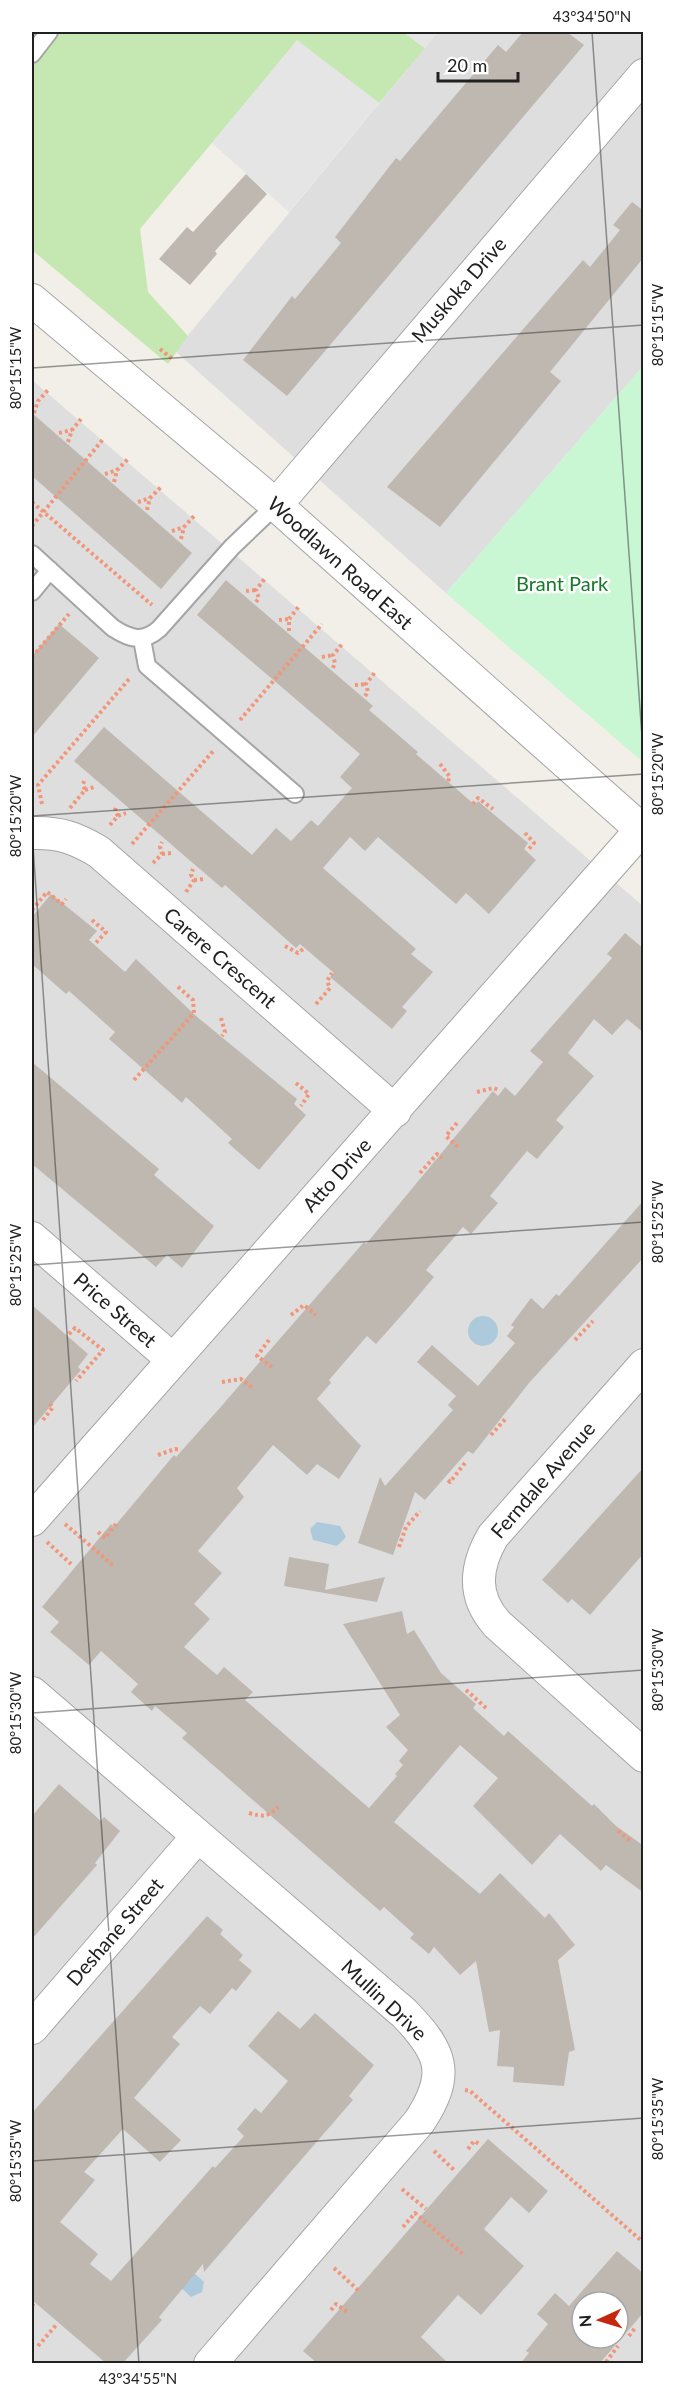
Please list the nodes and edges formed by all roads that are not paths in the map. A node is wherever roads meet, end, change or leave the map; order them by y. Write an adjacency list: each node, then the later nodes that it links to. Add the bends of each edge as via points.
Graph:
1 (49, 32): 2 (lane)
2 (32, 54)
3 (644, 75): 5 (street, Muskoka Drive)
4 (32, 300): 5 (street, Woodlawn Road East)
5 (276, 505): 9 (lane, via 232,547 167,620); 12 (street, Woodlawn Road East)
6 (32, 554): 7 (lane)
7 (50, 570): 8 (lane); 9 (lane, via 113,628 126,637)
8 (32, 592)
9 (142, 639): 10 (lane, via 147,666)
10 (295, 794)
11 (37, 821): 13 (street, Carere Crescent, via 52,832 72,837 99,852)
12 (642, 831): 13 (street, Atto Drive)
13 (395, 1111): 15 (street, Atto Drive)
14 (32, 1238): 15 (street, Price Street)
15 (172, 1359): 17 (street, Atto Drive)
16 (644, 1365): 19 (street, Ferndale Avenue, via 493,1536 479,1568 478,1582 486,1612 497,1624)
17 (38, 1520)
18 (32, 1693): 20 (street, Mullin Drive)
19 (644, 1756)
20 (198, 1836): 21 (street, Deshane Street); 22 (street, Mullin Drive, via 404,2013 431,2044 438,2084 434,2099 418,2122)
21 (32, 2028)
22 (210, 2364)

